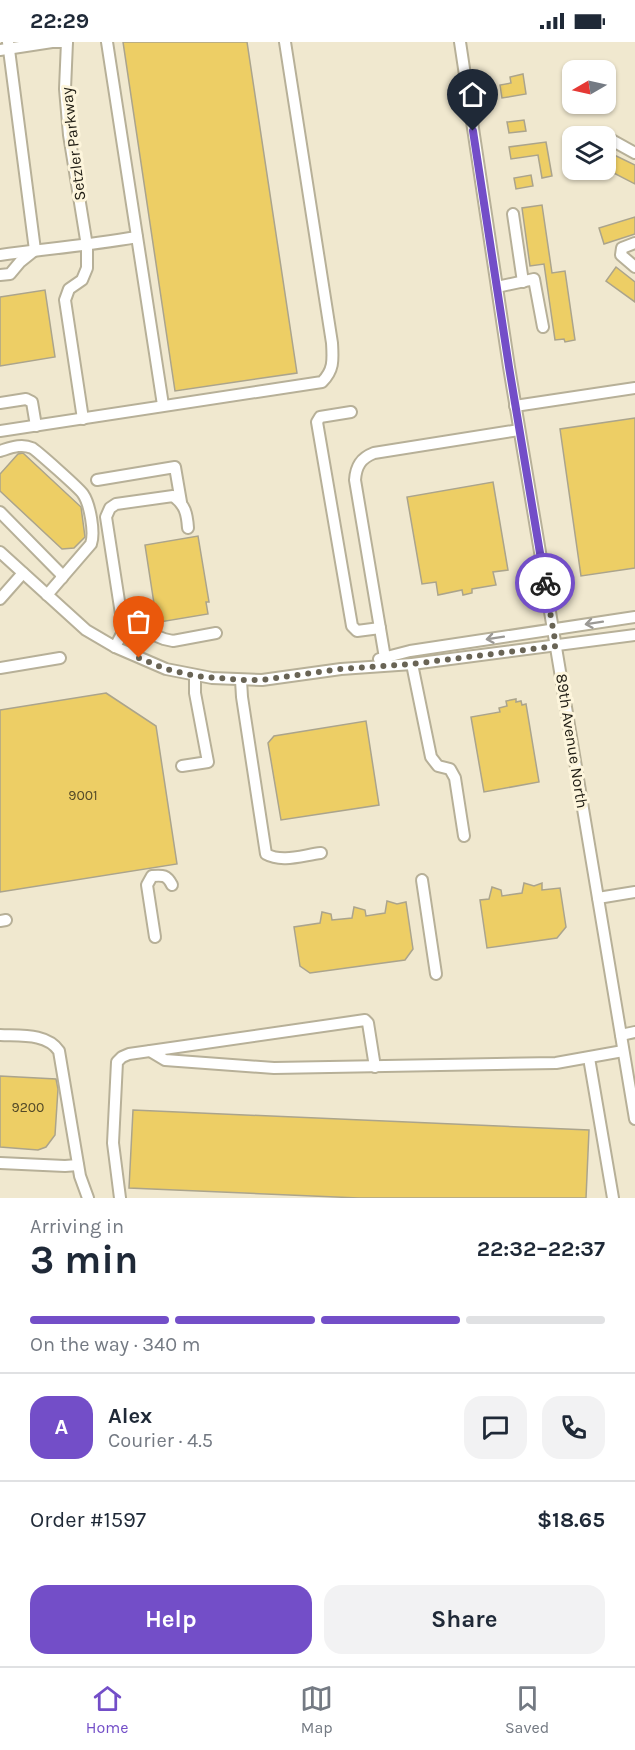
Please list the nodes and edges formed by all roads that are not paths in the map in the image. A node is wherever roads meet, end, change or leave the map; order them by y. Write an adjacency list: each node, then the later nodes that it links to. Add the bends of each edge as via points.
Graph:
1 (67, 42): 5 (street); 11 (street, Setzler Parkway, via 69,135)
2 (107, 42): 9 (street)
3 (285, 42): 21 (street, via 332,343 330,374 322,382)
4 (460, 42): 17 (street, 89th Avenue North)
5 (5, 47): 12 (street)
6 (616, 143): 7 (street)
7 (635, 153)
8 (513, 214): 16 (street)
9 (137, 237): 11 (street); 21 (street)
10 (635, 243): 14 (street, via 622,248 621,255)
11 (87, 246): 12 (street); 24 (street, Setzler Parkway, via 85,275 69,289 65,300)
12 (35, 250): 13 (street); 15 (street, via 10,274)
13 (0, 255)
14 (635, 267)
15 (0, 275)
16 (523, 282): 17 (street); 18 (street, via 534,279)
17 (497, 287): 22 (street, 89th Avenue North)
18 (543, 327)
19 (635, 388): 22 (street)
20 (0, 403): 25 (street, via 27,399 32,402)
21 (164, 405): 24 (street)
22 (515, 406): 26 (street, 89th Avenue North)
23 (351, 412): 40 (street, via 320,417 317,422 352,626 357,631)
24 (83, 419): 25 (street)
25 (36, 426): 27 (street)
26 (519, 430): 40 (street, via 374,453 360,462 355,480); 41 (street, 89th Avenue North)
27 (0, 431)
28 (0, 451): 35 (street, via 19,445 32,448 84,495 94,537)
29 (97, 480): 30 (street, via 175,467)
30 (182, 502): 32 (street); 39 (street, via 173,496 110,508 106,517 121,614)
31 (0, 512): 35 (street)
32 (188, 528)
33 (0, 552): 34 (street)
34 (23, 573): 36 (street); 37 (street)
35 (62, 578): 36 (street)
36 (46, 595): 45 (street, via 86,630)
37 (0, 599)
38 (635, 617): 41 (street, one-way to 41)
39 (127, 624): 42 (street, via 173,641); 45 (street)
40 (380, 628): 47 (street)
41 (553, 630): 44 (street, 89th Avenue North); 47 (street, one-way to 47)
42 (216, 633)
43 (635, 635): 44 (street)
44 (556, 646): 48 (street); 59 (street, 89th Avenue North)
45 (115, 647): 51 (street, via 166,669)
46 (60, 658): 49 (street)
47 (385, 658): 50 (street)
48 (412, 664): 50 (street); 54 (street, via 430,757 438,766 450,769 455,778)
49 (0, 668)
50 (341, 669): 52 (street)
51 (195, 676): 52 (street); 53 (street, via 207,762)
52 (241, 680): 55 (street, via 266,854 282,858)
53 (182, 766)
54 (464, 836)
55 (321, 853)
56 (422, 880): 61 (street)
57 (172, 885): 60 (street, via 163,875 152,876 147,885)
58 (635, 892): 59 (street)
59 (598, 898): 64 (street, 89th Avenue North)
60 (155, 937)
61 (436, 974)
62 (635, 1032): 64 (street)
63 (0, 1035): 71 (street, via 46,1039 59,1051)
64 (621, 1035): 66 (street, 89th Avenue North)
65 (150, 1051): 68 (street, via 165,1060 274,1068); 68 (street, via 365,1020); 73 (street, via 129,1054 117,1062 113,1143)
66 (623, 1051): 67 (street); 69 (street, 89th Avenue North)
67 (589, 1058): 68 (street, via 556,1063); 74 (street)
68 (375, 1067)
69 (635, 1119)
70 (0, 1162): 71 (street)
71 (78, 1165): 72 (street)
72 (88, 1198)
73 (120, 1198)
74 (613, 1198)

